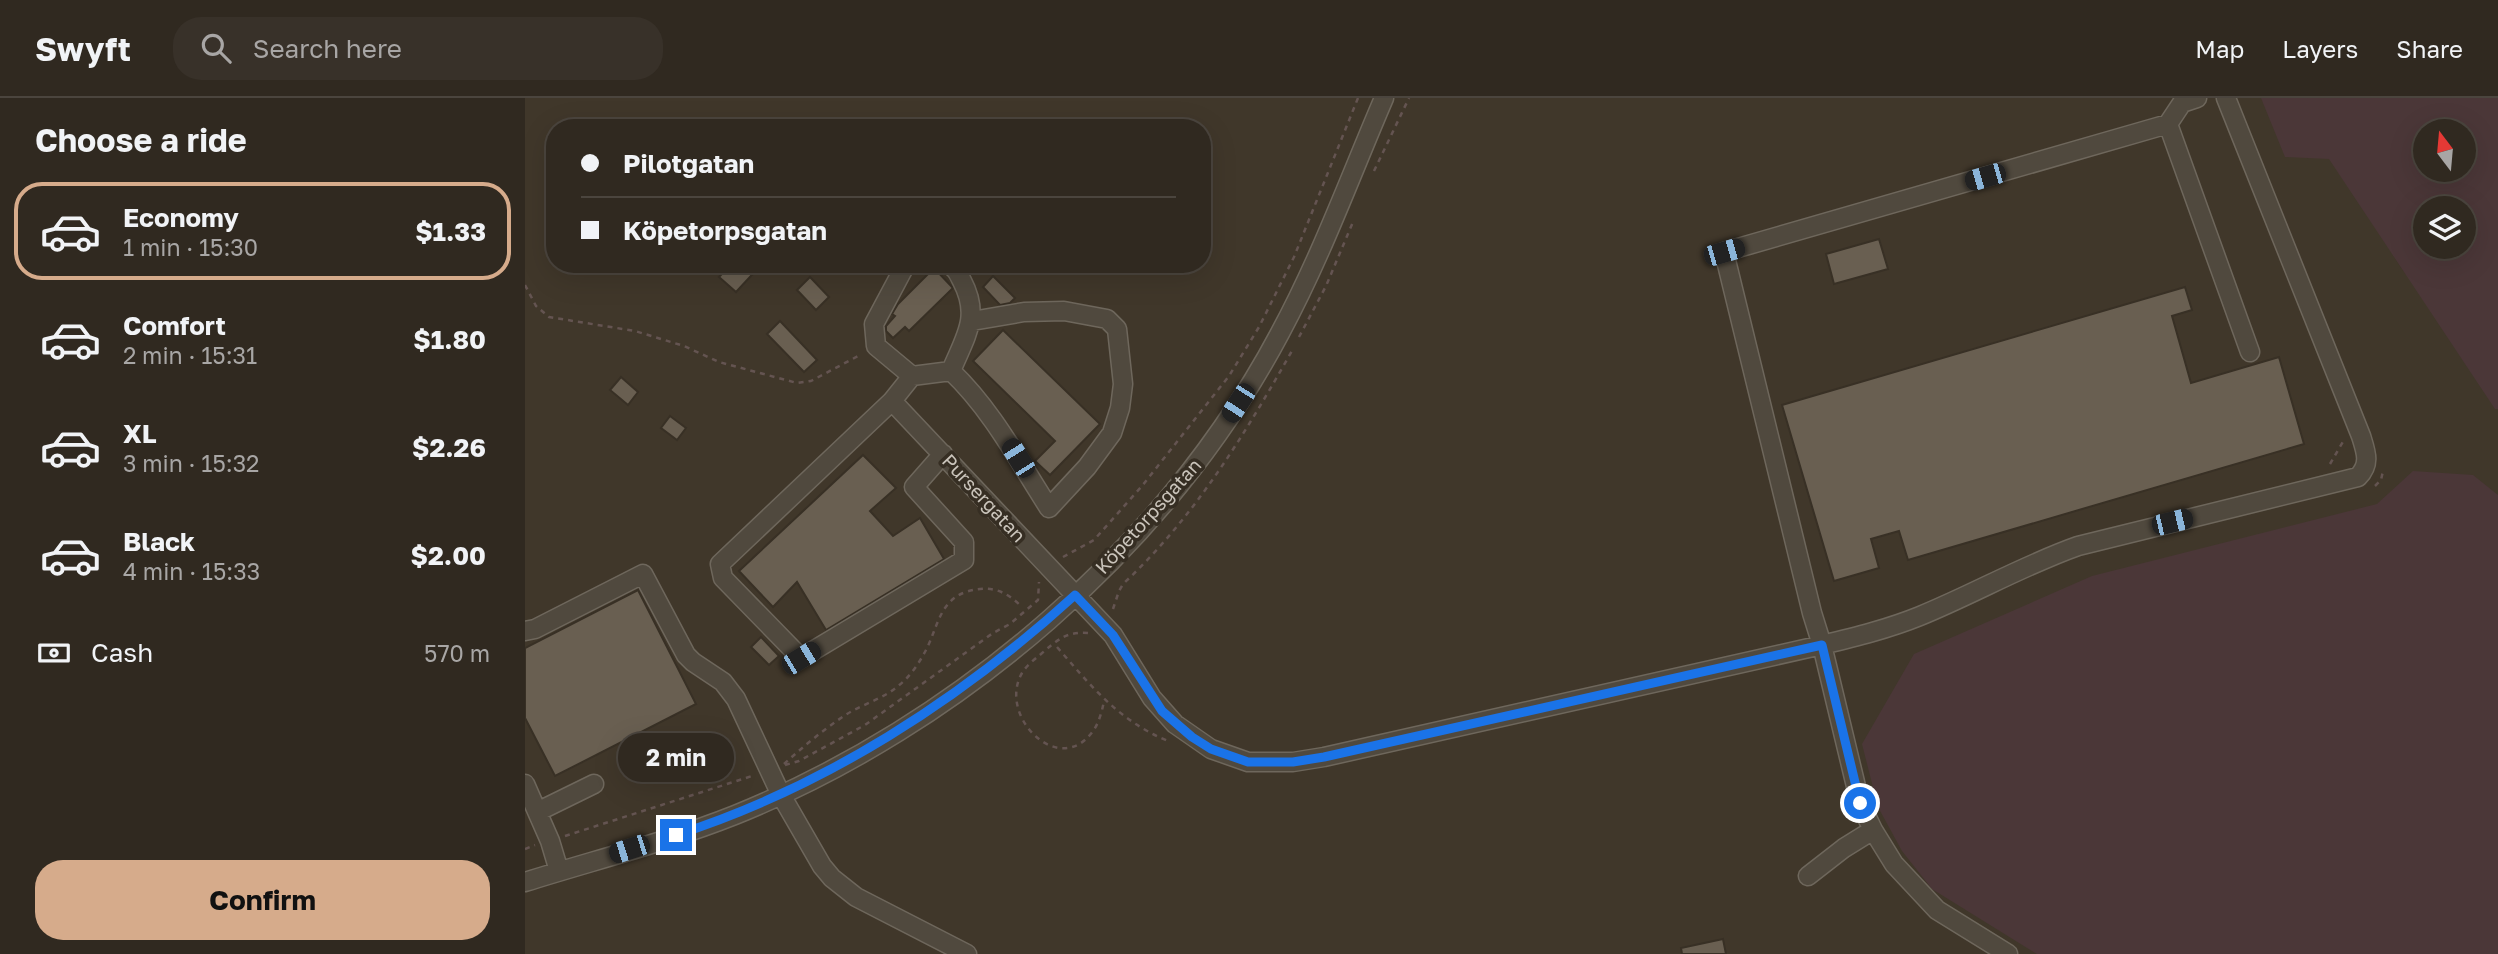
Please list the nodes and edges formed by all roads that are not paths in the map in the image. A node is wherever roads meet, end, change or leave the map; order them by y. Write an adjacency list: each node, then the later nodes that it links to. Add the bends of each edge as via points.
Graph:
1 (1384, 98): 13 (street, Köpetorpsgatan, via 1310,274 1253,381 1187,476)
2 (2197, 98): 4 (street, via 2182,103)
3 (2226, 98): 15 (street, Pursergatan, via 2361,436 2367,456 2365,471 2358,477 2078,546 1920,615)
4 (2168, 124): 8 (street); 15 (street, via 1724,252)
5 (900, 273): 10 (street, via 874,324 876,346)
6 (957, 273): 7 (street, via 968,293)
7 (972, 321): 9 (street); 9 (street, via 1065,311 1107,319 1117,329 1123,384 1112,432 1048,508 991,416)
8 (2250, 352)
9 (951, 371): 10 (street)
10 (912, 376): 11 (street)
11 (892, 401): 12 (street, Pursergatan); 12 (street, via 720,564 723,578 801,658 964,560 964,542 914,487)
12 (943, 454): 13 (street, Pursergatan)
13 (1075, 595): 15 (street, Pursergatan, via 1101,621 1152,698 1175,724 1211,749 1248,762 1324,757); 18 (street, Köpetorpsgatan, via 1031,635 940,703 871,747)
14 (525, 631): 18 (street, via 643,574 686,655 723,682 736,699)
15 (1822, 645): 20 (street, via 1860,803)
16 (525, 784): 19 (street)
17 (594, 784): 19 (street)
18 (781, 794): 21 (street, Köpetorpsgatan, via 710,824); 24 (street, via 822,866 841,887)
19 (538, 811): 21 (street)
20 (1873, 830): 22 (street); 25 (street, via 1894,864 1937,910)
21 (559, 871): 23 (street, Köpetorpsgatan)
22 (1808, 876)
23 (525, 882)
24 (967, 954)
25 (2008, 954)

